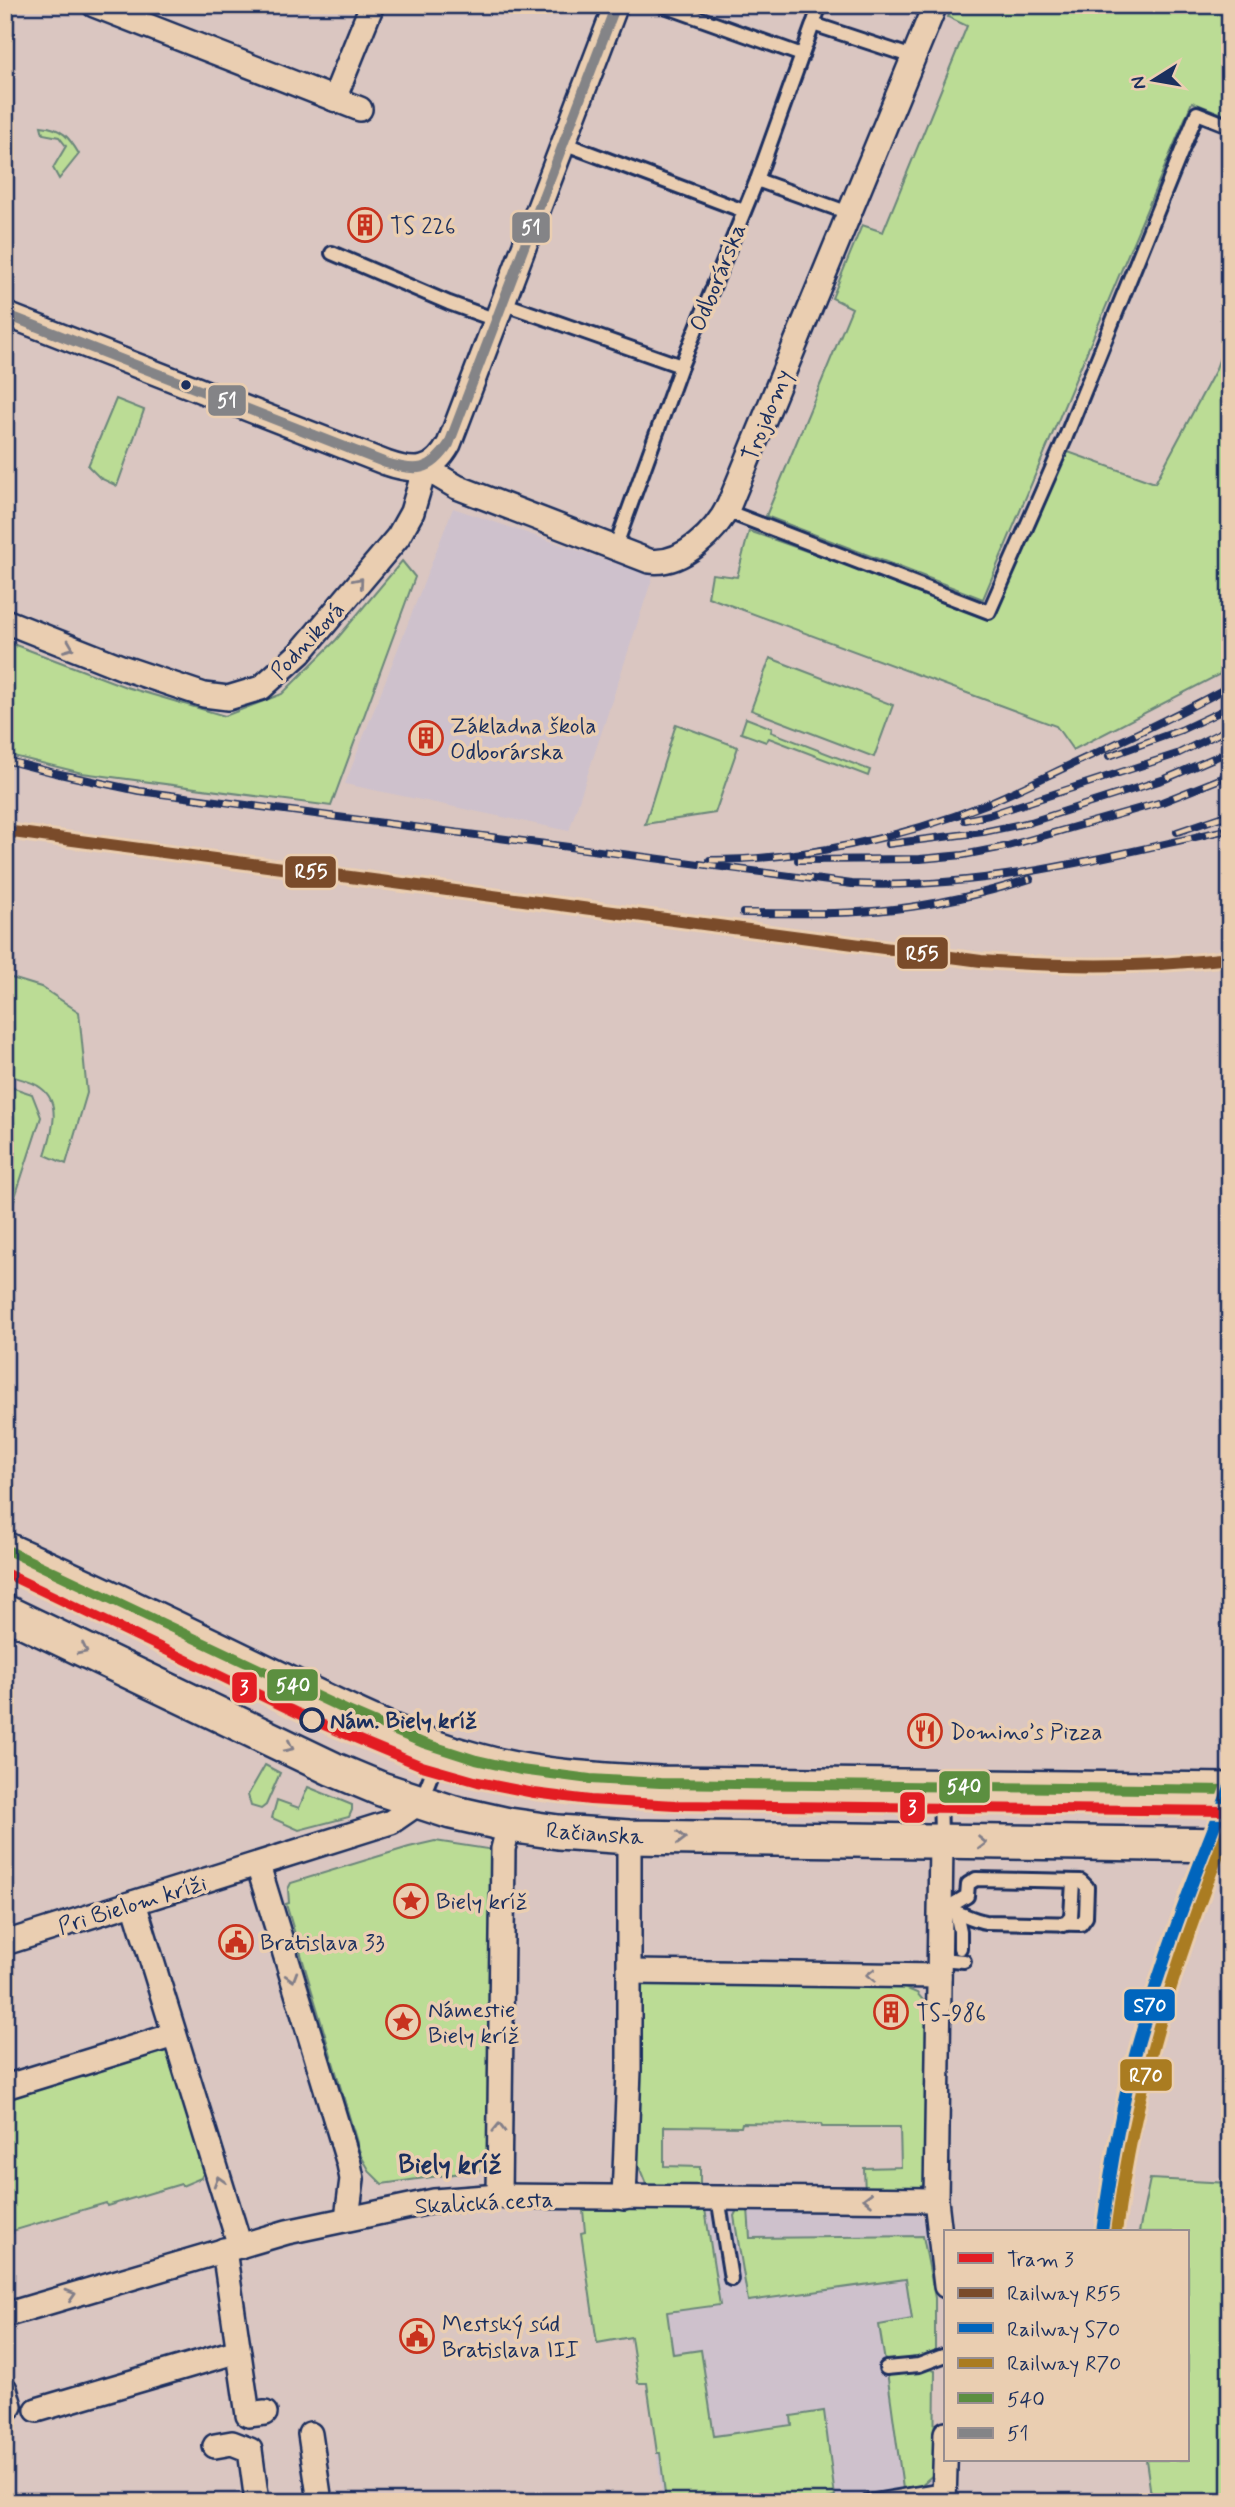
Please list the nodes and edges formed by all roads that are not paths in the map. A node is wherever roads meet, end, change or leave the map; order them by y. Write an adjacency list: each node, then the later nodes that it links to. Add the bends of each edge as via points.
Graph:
1 (93, 5): 10 (street)
2 (372, 5): 10 (street)
3 (616, 5): 13 (street)
4 (662, 5): 8 (lane)
5 (820, 5): 7 (lane, Odborárska)
6 (934, 5): 9 (street, Trojdomy)
7 (813, 24): 8 (lane, Odborárska); 9 (lane)
8 (802, 55): 14 (lane, Odborárska)
9 (913, 57): 16 (street, Trojdomy)
10 (334, 99): 11 (street)
11 (360, 109)
12 (1230, 126): 22 (lane, via 1197,113 1065,439 989,611)
13 (563, 143): 15 (lane); 18 (street)
14 (757, 180): 15 (lane, Odborárska); 16 (lane)
15 (744, 211): 20 (lane, Odborárska)
16 (849, 213): 22 (street, Trojdomy)
17 (332, 253): 18 (lane, via 449,303)
18 (499, 312): 20 (lane); 21 (street, via 449,444 442,456)
19 (5, 314): 21 (street, via 386,464)
20 (681, 366): 23 (lane, Odborárska)
21 (425, 468): 23 (street, Trojdomy, via 457,488); 24 (street, Podniková, one-way to 21, via 204,695 228,698 261,688 300,653 398,537 412,512)
22 (726, 511): 23 (street, Trojdomy, via 704,540 659,562)
23 (615, 548)
24 (5, 621)
25 (5, 1549): 27 (main road, via 358,1716)
26 (5, 1612): 30 (main road, Račianska, one-way to 30, via 341,1773)
27 (441, 1749): 28 (main road, via 516,1769 597,1780); 30 (lane)
28 (940, 1786): 29 (main road); 33 (lane)
29 (1230, 1790)
30 (420, 1802): 31 (main road, Račianska); 35 (street, via 391,1822)
31 (509, 1825): 32 (main road, Račianska); 43 (street, one-way to 31, via 503,1849)
32 (629, 1837): 33 (main road, Račianska, one-way to 33); 40 (street)
33 (941, 1842): 34 (main road, Račianska, one-way to 34); 37 (street)
34 (1230, 1845)
35 (258, 1865): 36 (street, Pri Bielom kríži); 47 (street, one-way to 47, via 349,2164 352,2179)
36 (134, 1903): 38 (street, Pri Bielom kríži); 41 (street)
37 (948, 1909): 37 (lane, via 975,1920 986,1916 1081,1924 1086,1917 1087,1887 1081,1881 1054,1886 988,1884 976,1879 968,1884 967,1896); 39 (street)
38 (5, 1943)
39 (950, 1961): 40 (street, one-way to 40); 46 (street)
40 (630, 1972): 45 (street)
41 (174, 2035): 42 (street); 48 (street, one-way to 41)
42 (5, 2087)
43 (499, 2196): 45 (street, Skalická cesta); 47 (street, Skalická cesta, via 434,2201)
44 (718, 2197): 45 (street, Skalická cesta); 46 (street, Skalická cesta, one-way to 44); 50 (lane)
45 (624, 2198)
46 (936, 2200): 49 (street)
47 (347, 2218): 48 (street, Skalická cesta)
48 (232, 2248): 51 (street, Skalická cesta, one-way to 48); 52 (street)
49 (944, 2269)
50 (731, 2280)
51 (5, 2315)
52 (239, 2351): 55 (street); 56 (street, via 248,2415)
53 (944, 2356): 54 (lane, via 919,2365)
54 (886, 2368)
55 (37, 2410)
56 (265, 2413)
57 (310, 2434): 62 (street)
58 (215, 2446): 61 (street, via 232,2443 250,2450)
59 (945, 2462): 60 (street)
60 (944, 2496): 63 (lane)
61 (257, 2502)
62 (320, 2502)
63 (868, 2502)

